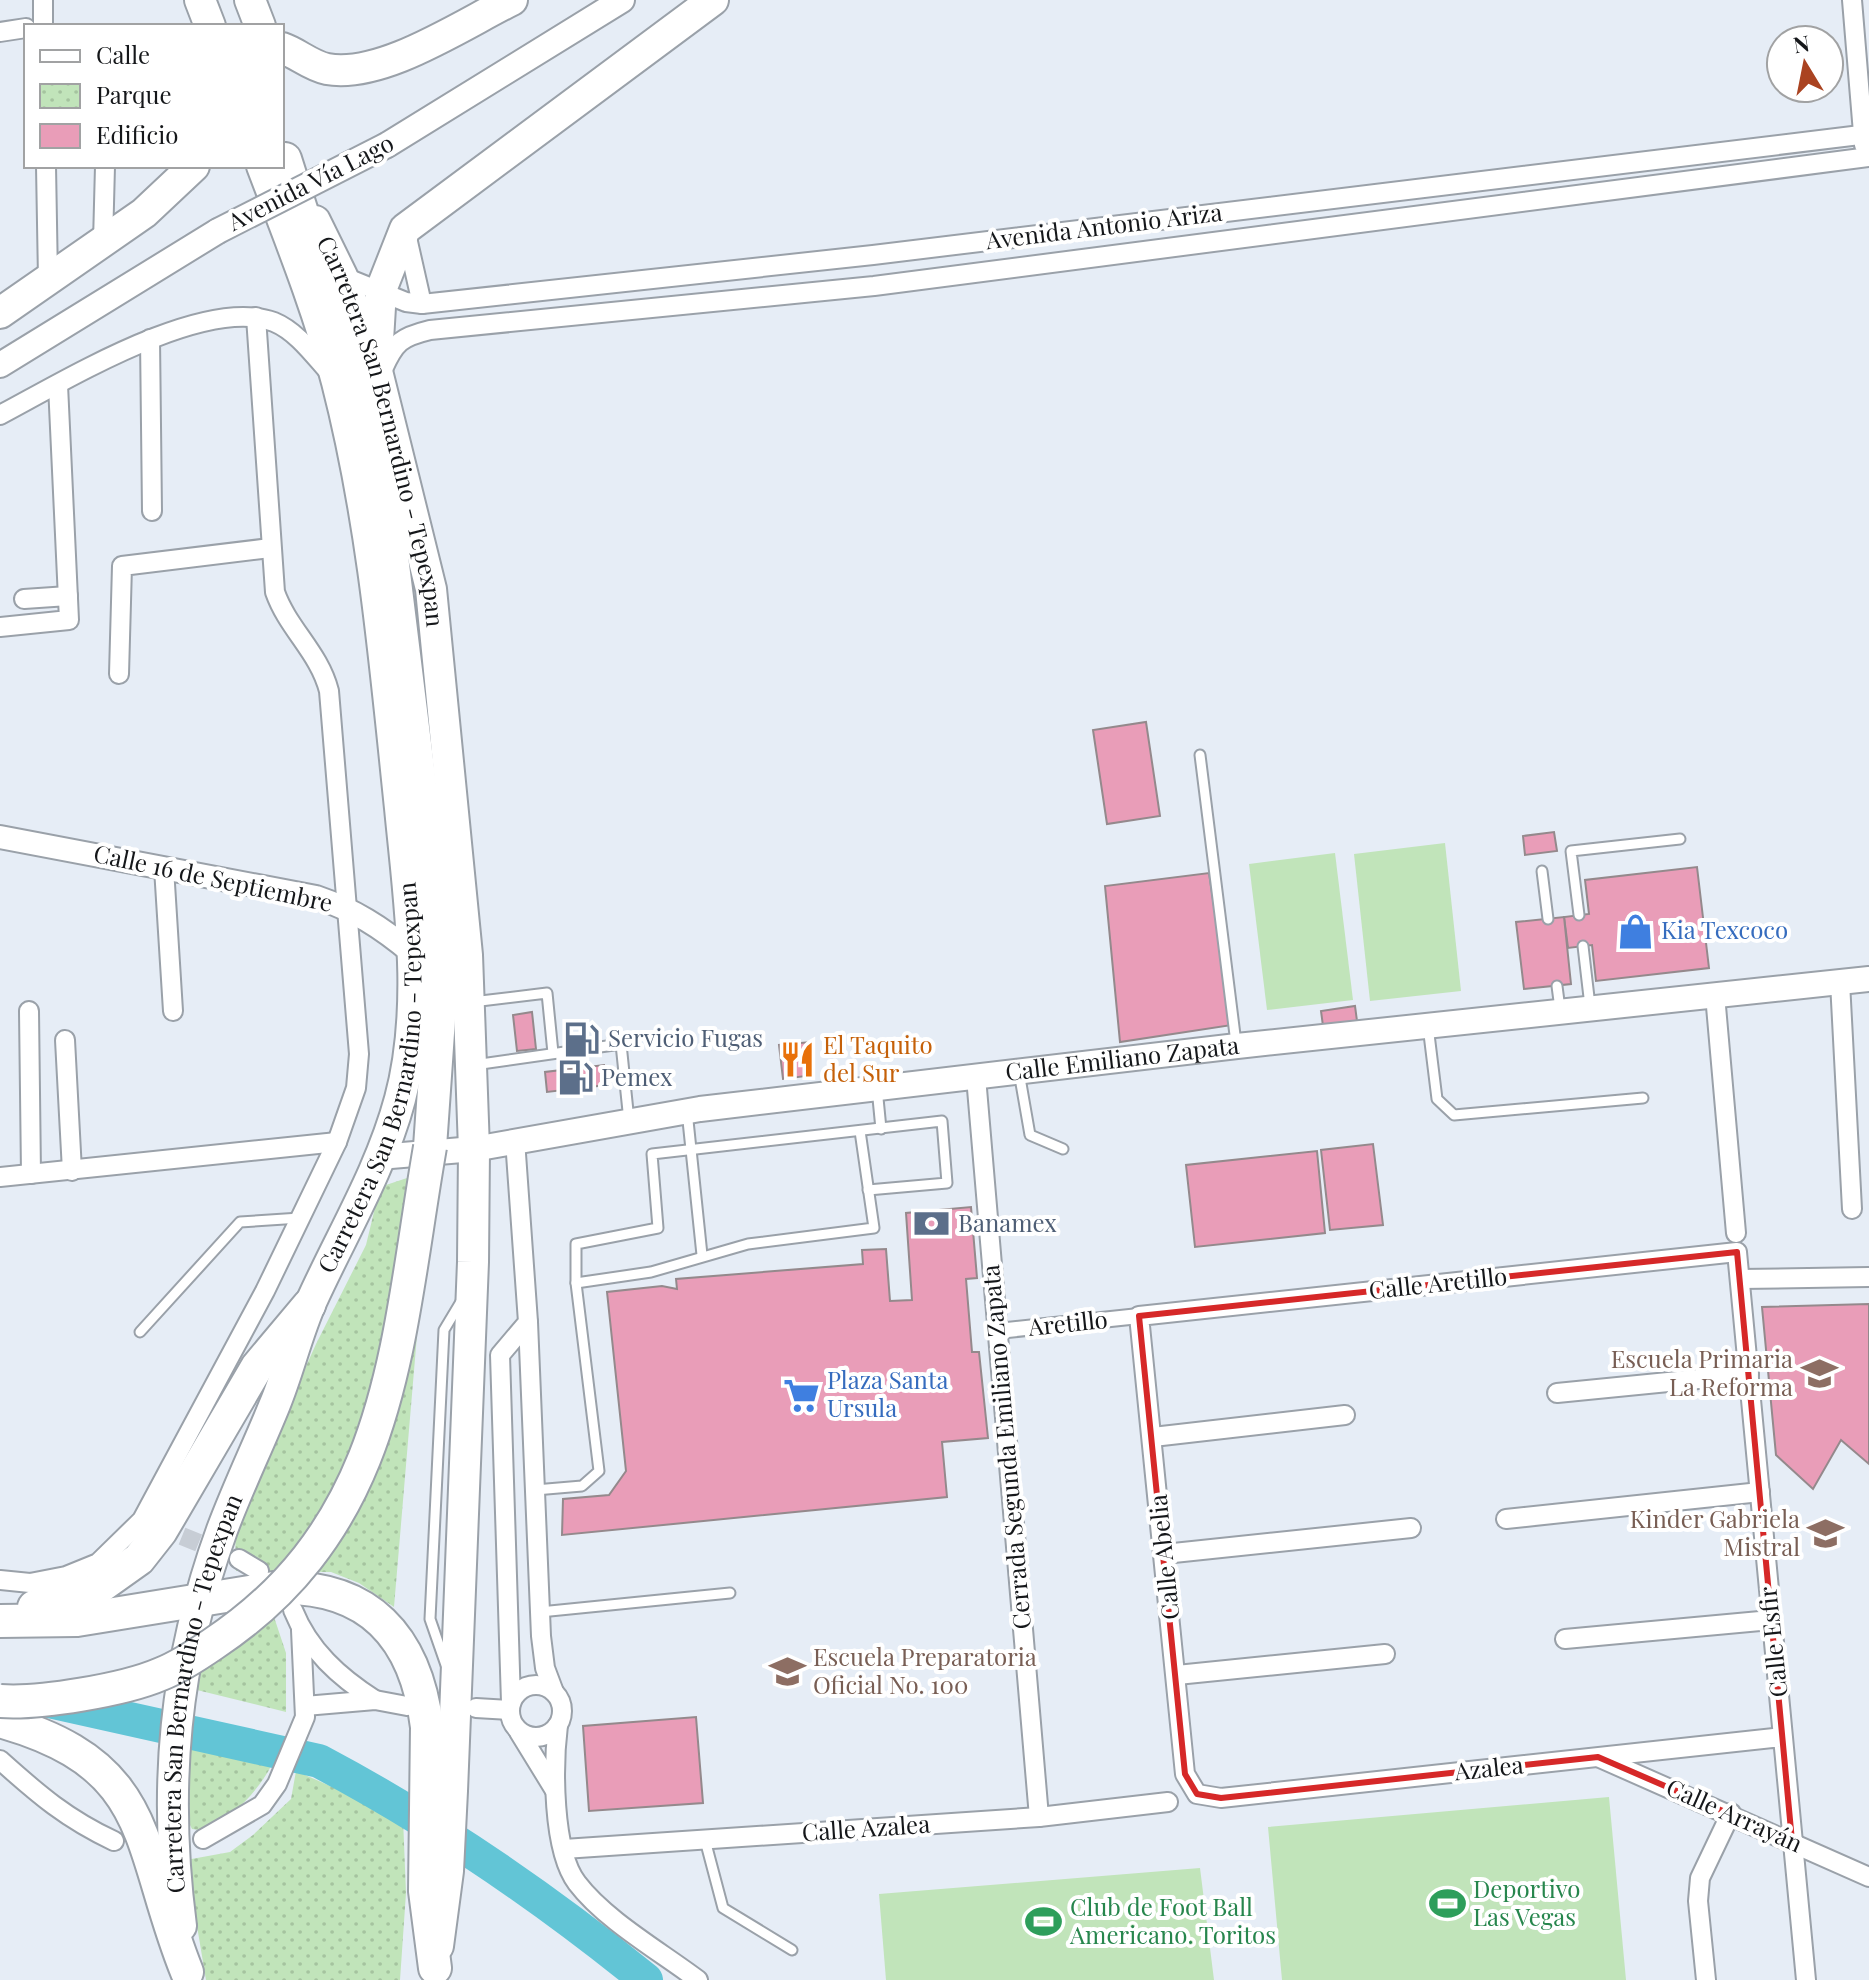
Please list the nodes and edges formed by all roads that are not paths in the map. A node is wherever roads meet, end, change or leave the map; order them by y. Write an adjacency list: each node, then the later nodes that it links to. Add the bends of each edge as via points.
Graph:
1 (43, 0): 9 (street)
2 (200, 0): 10 (highway)
3 (250, 0): 11 (highway)
4 (261, 0): 12 (street)
5 (512, 0): 15 (highway, via 371,66 325,69)
6 (622, 0): 34 (main road, Avenida Vía Lago, bridge, via 387,145 218,231)
7 (713, 0): 23 (highway)
8 (1852, 0): 16 (street)
9 (42, 24)
10 (209, 24)
11 (259, 24)
12 (260, 24)
13 (24, 28): 14 (street)
14 (0, 32)
15 (284, 49)
16 (1866, 134): 17 (street); 25 (street, Avenida Antonio Ariza)
17 (1867, 158): 28 (street, Avenida Antonio Ariza)
18 (46, 168): 27 (street)
19 (105, 168): 24 (street)
20 (192, 168): 24 (highway)
21 (281, 168): 35 (highway)
22 (283, 168): 26 (highway, Carretera San Bernardino - Tepexpan)
23 (405, 229): 29 (highway); 30 (street)
24 (103, 242): 27 (highway)
25 (873, 255): 28 (street); 30 (street, Avenida Antonio Ariza)
26 (342, 276): 29 (street, Avenida Antonio Ariza); 35 (highway, Carretera San Bernardino - Tepexpan)
27 (48, 279): 31 (highway)
28 (874, 286): 35 (street, Avenida Antonio Ariza, via 430,330 394,345)
29 (381, 290): 30 (street, Avenida Antonio Ariza); 35 (highway)
30 (422, 304)
31 (0, 313)
32 (256, 317): 33 (street, via 227,317); 35 (street, via 276,323); 39 (street)
33 (150, 339): 36 (street); 38 (street)
34 (0, 365)
35 (361, 377): 53 (highway, Carretera San Bernardino - Tepexpan, via 359,478 377,587); 58 (highway, Carretera San Bernardino - Tepexpan, via 431,589); 128 (highway, bridge, via 386,508 441,990 430,1147 380,1417 350,1494 323,1542 293,1579 228,1634 161,1675 105,1689)
36 (58, 385): 37 (street); 40 (street)
37 (0, 415)
38 (152, 511)
39 (270, 548): 43 (street, via 122,566); 49 (street, via 282,613 324,670 329,691)
40 (68, 596): 41 (street); 42 (street, via 69,620)
41 (24, 599)
42 (0, 627)
43 (119, 674)
44 (1200, 755): 65 (lane)
45 (0, 837): 47 (street, Calle 16 de Septiembre)
46 (1680, 839): 50 (lane, via 1571,851)
47 (164, 868): 49 (street, Calle 16 de Septiembre); 61 (street)
48 (1542, 871): 51 (lane)
49 (348, 908): 53 (street, Calle 16 de Septiembre); 77 (street, via 359,1054 356,1088)
50 (1579, 915)
51 (1548, 919)
52 (1583, 946): 59 (lane)
53 (412, 953): 81 (highway, Carretera San Bernardino - Tepexpan, via 408,1060 400,1101)
54 (1869, 979): 55 (main road, Calle Emiliano Zapata)
55 (1840, 982): 57 (main road, Calle Emiliano Zapata); 86 (street)
56 (1557, 986): 62 (lane)
57 (1715, 995): 59 (main road, Calle Emiliano Zapata); 88 (street)
58 (469, 1003): 66 (lane, via 547,993); 67 (highway, Carretera San Bernardino - Tepexpan)
59 (1591, 1009): 62 (main road, Calle Emiliano Zapata)
60 (29, 1011): 83 (street)
61 (173, 1011)
62 (1560, 1012): 63 (main road, Calle Emiliano Zapata)
63 (1428, 1026): 65 (main road, Calle Emiliano Zapata); 71 (lane, via 1437,1099 1454,1115)
64 (65, 1040): 82 (street)
65 (1237, 1046): 68 (main road, Calle Emiliano Zapata)
66 (553, 1053): 67 (lane); 73 (lane, via 621,1044)
67 (471, 1065): 78 (highway, Carretera San Bernardino - Tepexpan)
68 (1019, 1072): 69 (main road, Calle Emiliano Zapata); 80 (lane, via 1030,1135)
69 (976, 1077): 70 (main road, Calle Emiliano Zapata); 97 (street, Cerrada Segunda Emiliano Zapata)
70 (877, 1088): 72 (main road, Calle Emiliano Zapata); 74 (lane)
71 (1643, 1098)
72 (687, 1111): 73 (main road, Calle Emiliano Zapata); 79 (lane)
73 (629, 1124): 76 (main road, Calle Emiliano Zapata)
74 (881, 1129): 75 (lane); 85 (lane, via 942,1121 947,1183)
75 (860, 1131): 79 (lane); 85 (lane)
76 (515, 1140): 78 (main road, Calle Emiliano Zapata); 96 (street)
77 (337, 1142): 82 (street); 87 (street)
78 (474, 1149): 81 (main road, Calle Emiliano Zapata); 129 (highway, Carretera San Bernardino - Tepexpan)
79 (692, 1149): 90 (lane); 93 (lane, via 652,1154 658,1228 576,1244)
80 (1063, 1149)
81 (379, 1157): 94 (highway, Carretera San Bernardino - Tepexpan)
82 (72, 1171): 83 (street)
83 (31, 1174): 84 (street)
84 (0, 1177)
85 (868, 1190): 90 (lane, via 874,1228)
86 (1852, 1209)
87 (300, 1218): 98 (lane, via 240,1222); 112 (street, via 150,1523 98,1563 66,1576 30,1583)
88 (1736, 1233)
89 (1737, 1252): 92 (street, Calle Esfir); 95 (street, Calle Aretillo)
90 (702, 1255): 93 (lane, via 651,1272)
91 (1869, 1277): 92 (street)
92 (1740, 1279): 99 (street, Calle Esfir)
93 (576, 1283): 103 (lane, via 599,1471 582,1486)
94 (309, 1305): 114 (highway, Carretera San Bernardino - Tepexpan); 116 (highway, via 257,1367 161,1531 139,1559 79,1597)
95 (1139, 1316): 97 (street, Aretillo); 102 (street, Calle Abelia)
96 (528, 1322): 103 (street); 106 (street, via 500,1355)
97 (998, 1331): 142 (street, Cerrada Segunda Emiliano Zapata)
98 (140, 1332)
99 (1749, 1374): 100 (street); 104 (street, Calle Esfir)
100 (1557, 1393)
101 (1345, 1415): 102 (street)
102 (1153, 1437): 109 (street, Calle Abelia)
103 (535, 1490): 105 (street)
104 (1760, 1492): 107 (street); 118 (street, Calle Esfir)
105 (536, 1518): 106 (street); 117 (street)
106 (506, 1519): 127 (street)
107 (1506, 1519)
108 (1411, 1528): 109 (street)
109 (1164, 1554): 124 (street, Calle Abelia)
110 (239, 1559): 111 (street)
111 (259, 1571)
112 (0, 1580)
113 (730, 1593): 117 (lane)
114 (200, 1601): 119 (highway, via 77,1620); 150 (highway, via 300,1587 334,1594 368,1610 408,1653 427,1727 424,1847); 151 (highway, Carretera San Bernardino - Tepexpan, via 183,1666 173,1744 175,1875)
115 (293, 1610): 120 (street)
116 (0, 1611)
117 (540, 1612): 121 (street)
118 (1771, 1620): 122 (street); 135 (street, Calle Esfir)
119 (0, 1621)
120 (301, 1630): 126 (street, via 332,1668); 131 (street)
121 (541, 1636): 125 (street); 127 (street, via 536,1660)
122 (1565, 1639)
123 (1385, 1654): 124 (street)
124 (1177, 1675): 138 (street, Calle Abelia, via 1185,1774)
125 (554, 1692): 127 (street, via 538,1685); 133 (street, via 562,1708)
126 (375, 1700): 130 (street); 131 (street)
127 (514, 1700): 129 (street); 134 (street)
128 (0, 1701)
129 (466, 1702): 150 (highway, Carretera San Bernardino - Tepexpan)
130 (407, 1706)
131 (305, 1712): 143 (street, via 277,1784 262,1805)
132 (0, 1721): 151 (highway, via 42,1735 80,1756 125,1799 143,1833)
133 (558, 1725): 134 (street, via 536,1737); 139 (street)
134 (519, 1732): 139 (street)
135 (1782, 1737): 136 (street, Azalea); 146 (street, Calle Esfir)
136 (1598, 1757): 138 (street, Azalea, via 1221,1798); 141 (street, Calle Arrayán)
137 (0, 1760): 145 (street, via 73,1822)
138 (1197, 1794)
139 (557, 1796): 147 (street)
140 (1168, 1802): 142 (street, Calle Azalea)
141 (1731, 1813): 146 (street, Calle Arrayán); 153 (street, via 1700,1878)
142 (1039, 1817): 144 (street, Calle Azalea)
143 (203, 1839)
144 (705, 1840): 147 (street, Calle Azalea); 149 (lane, via 723,1908)
145 (114, 1841)
146 (1792, 1841): 148 (street, Calle Arrayán); 154 (street, Calle Esfir)
147 (564, 1849): 152 (street, via 576,1882)
148 (1869, 1877)
149 (792, 1950)
150 (434, 1974)
151 (188, 1976)
152 (698, 1980)
153 (1706, 1980)
154 (1806, 1980)

